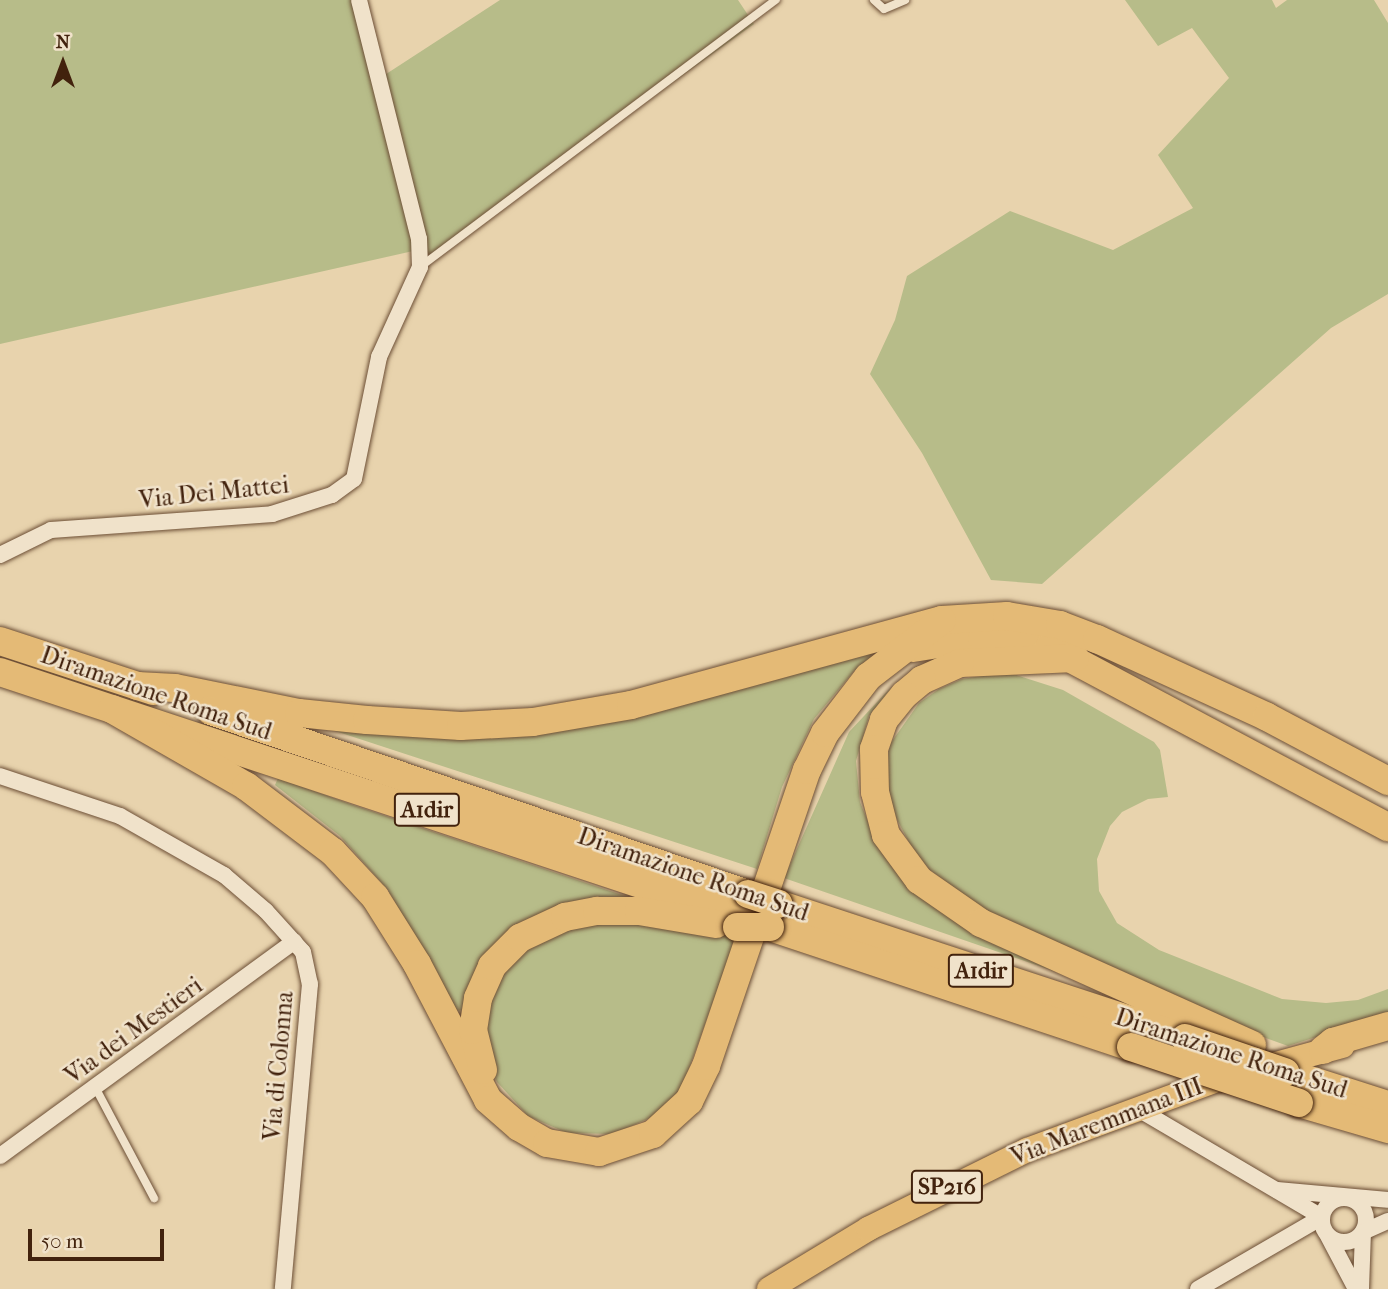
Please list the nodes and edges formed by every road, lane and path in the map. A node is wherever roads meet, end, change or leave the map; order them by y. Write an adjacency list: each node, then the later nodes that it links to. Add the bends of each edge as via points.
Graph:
1 (359, 0): 5 (street, Via Dei Mattei, via 419,239)
2 (776, 0): 5 (lane)
3 (874, 0): 4 (lane, via 887,9)
4 (905, 0)
5 (420, 267): 6 (street, Via Dei Mattei, via 379,357 359,469 346,487 312,504 272,514 51,530)
6 (0, 555)
7 (942, 620): 9 (highway); 12 (highway, via 631,705 523,723 453,726 367,720 299,713 176,688); 15 (highway, via 1007,616 1072,630 1267,717)
8 (0, 641): 12 (highway, Diramazione Roma Sud / A1dir)
9 (907, 650): 10 (highway, via 968,638 1001,638 1034,643); 27 (highway, via 868,677 825,733 807,770 706,1066 679,1112 637,1143 591,1152 547,1143)
10 (1075, 658): 16 (highway); 23 (highway, via 960,663 922,680 904,695 879,730 873,759 875,792 886,835 919,880 981,923 1225,1032 1257,1048)
11 (0, 672): 13 (highway, Diramazione Roma Sud / A1dir)
12 (137, 686): 17 (highway, Diramazione Roma Sud / A1dir)
13 (112, 709): 17 (highway, Diramazione Roma Sud / A1dir); 27 (highway, via 246,786 311,832 350,868 375,897 417,964 476,1082)
14 (0, 776): 19 (street, Via di Colonna, via 120,816 224,875)
15 (1388, 781)
16 (1388, 827)
17 (742, 913): 18 (highway, Diramazione Roma Sud / A1dir, bridge); 27 (highway, via 618,910 565,917 520,938 492,966 474,1019 477,1054)
18 (774, 915): 23 (highway, Diramazione Roma Sud / A1dir, bridge); 28 (highway, Diramazione Roma Sud / A1dir, bridge, via 1130,1046)
19 (294, 942): 24 (street, Via dei Mestieri); 39 (street, Via di Colonna, via 303,953 310,984)
20 (1388, 1026): 22 (highway, via 1333,1042)
21 (1388, 1037): 22 (main road, Via Maremmana III / SP216)
22 (1323, 1050): 26 (main road, Via Maremmana III / SP216)
23 (1286, 1072): 25 (highway, Diramazione Roma Sud / A1dir)
24 (95, 1087): 29 (street, Via dei Mestieri); 32 (lane)
25 (1388, 1105)
26 (1135, 1107): 30 (street); 40 (main road, Via Maremmana III / SP216, via 957,1182)
27 (498, 1108)
28 (1388, 1129)
29 (0, 1156)
30 (1271, 1190): 31 (street); 34 (street)
31 (1343, 1197): 33 (street); 34 (street, via 1327,1205); 36 (street, via 1364,1209)
32 (154, 1198)
33 (1388, 1200)
34 (1322, 1217): 37 (street); 38 (street)
35 (1388, 1221): 36 (street)
36 (1363, 1232): 37 (street, via 1343,1242); 42 (street)
37 (1327, 1234): 38 (street); 42 (street)
38 (1284, 1239): 41 (street)
39 (283, 1289)
40 (769, 1289)
41 (1198, 1289)
42 (1359, 1289)

